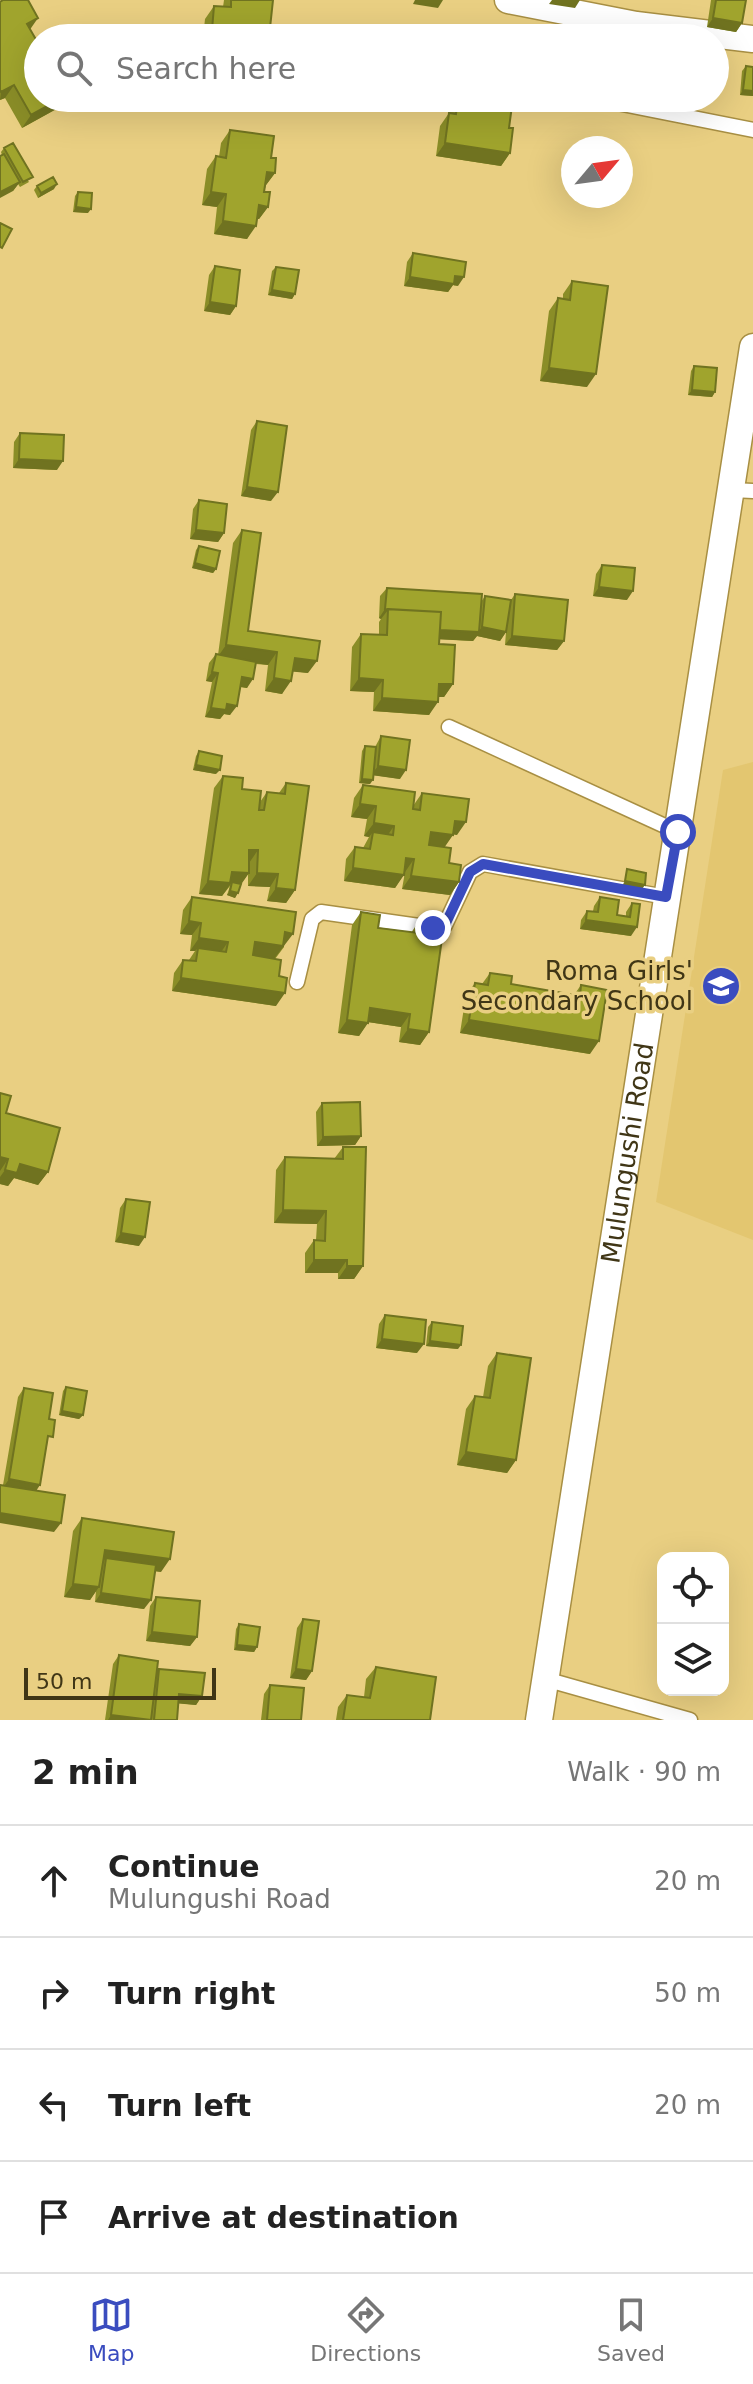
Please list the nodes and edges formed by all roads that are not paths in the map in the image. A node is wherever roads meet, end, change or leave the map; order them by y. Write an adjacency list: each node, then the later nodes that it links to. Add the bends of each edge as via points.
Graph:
1 (508, 0): 2 (street)
2 (631, 24)
3 (729, 36): 4 (street)
4 (753, 39)
5 (662, 112): 6 (lane)
6 (753, 130)
7 (753, 347): 8 (street, Mulungushi Road)
8 (743, 491): 10 (street, Mulungushi Road)
9 (449, 727): 10 (lane)
10 (678, 832): 11 (street, Mulungushi Road)
11 (666, 897): 12 (lane, via 483,864 470,872 445,925 433,928 321,912 312,919); 13 (street, Mulungushi Road)
12 (297, 982)
13 (545, 1679): 14 (street, Mulungushi Road); 15 (lane)
14 (539, 1720)
15 (690, 1720)

